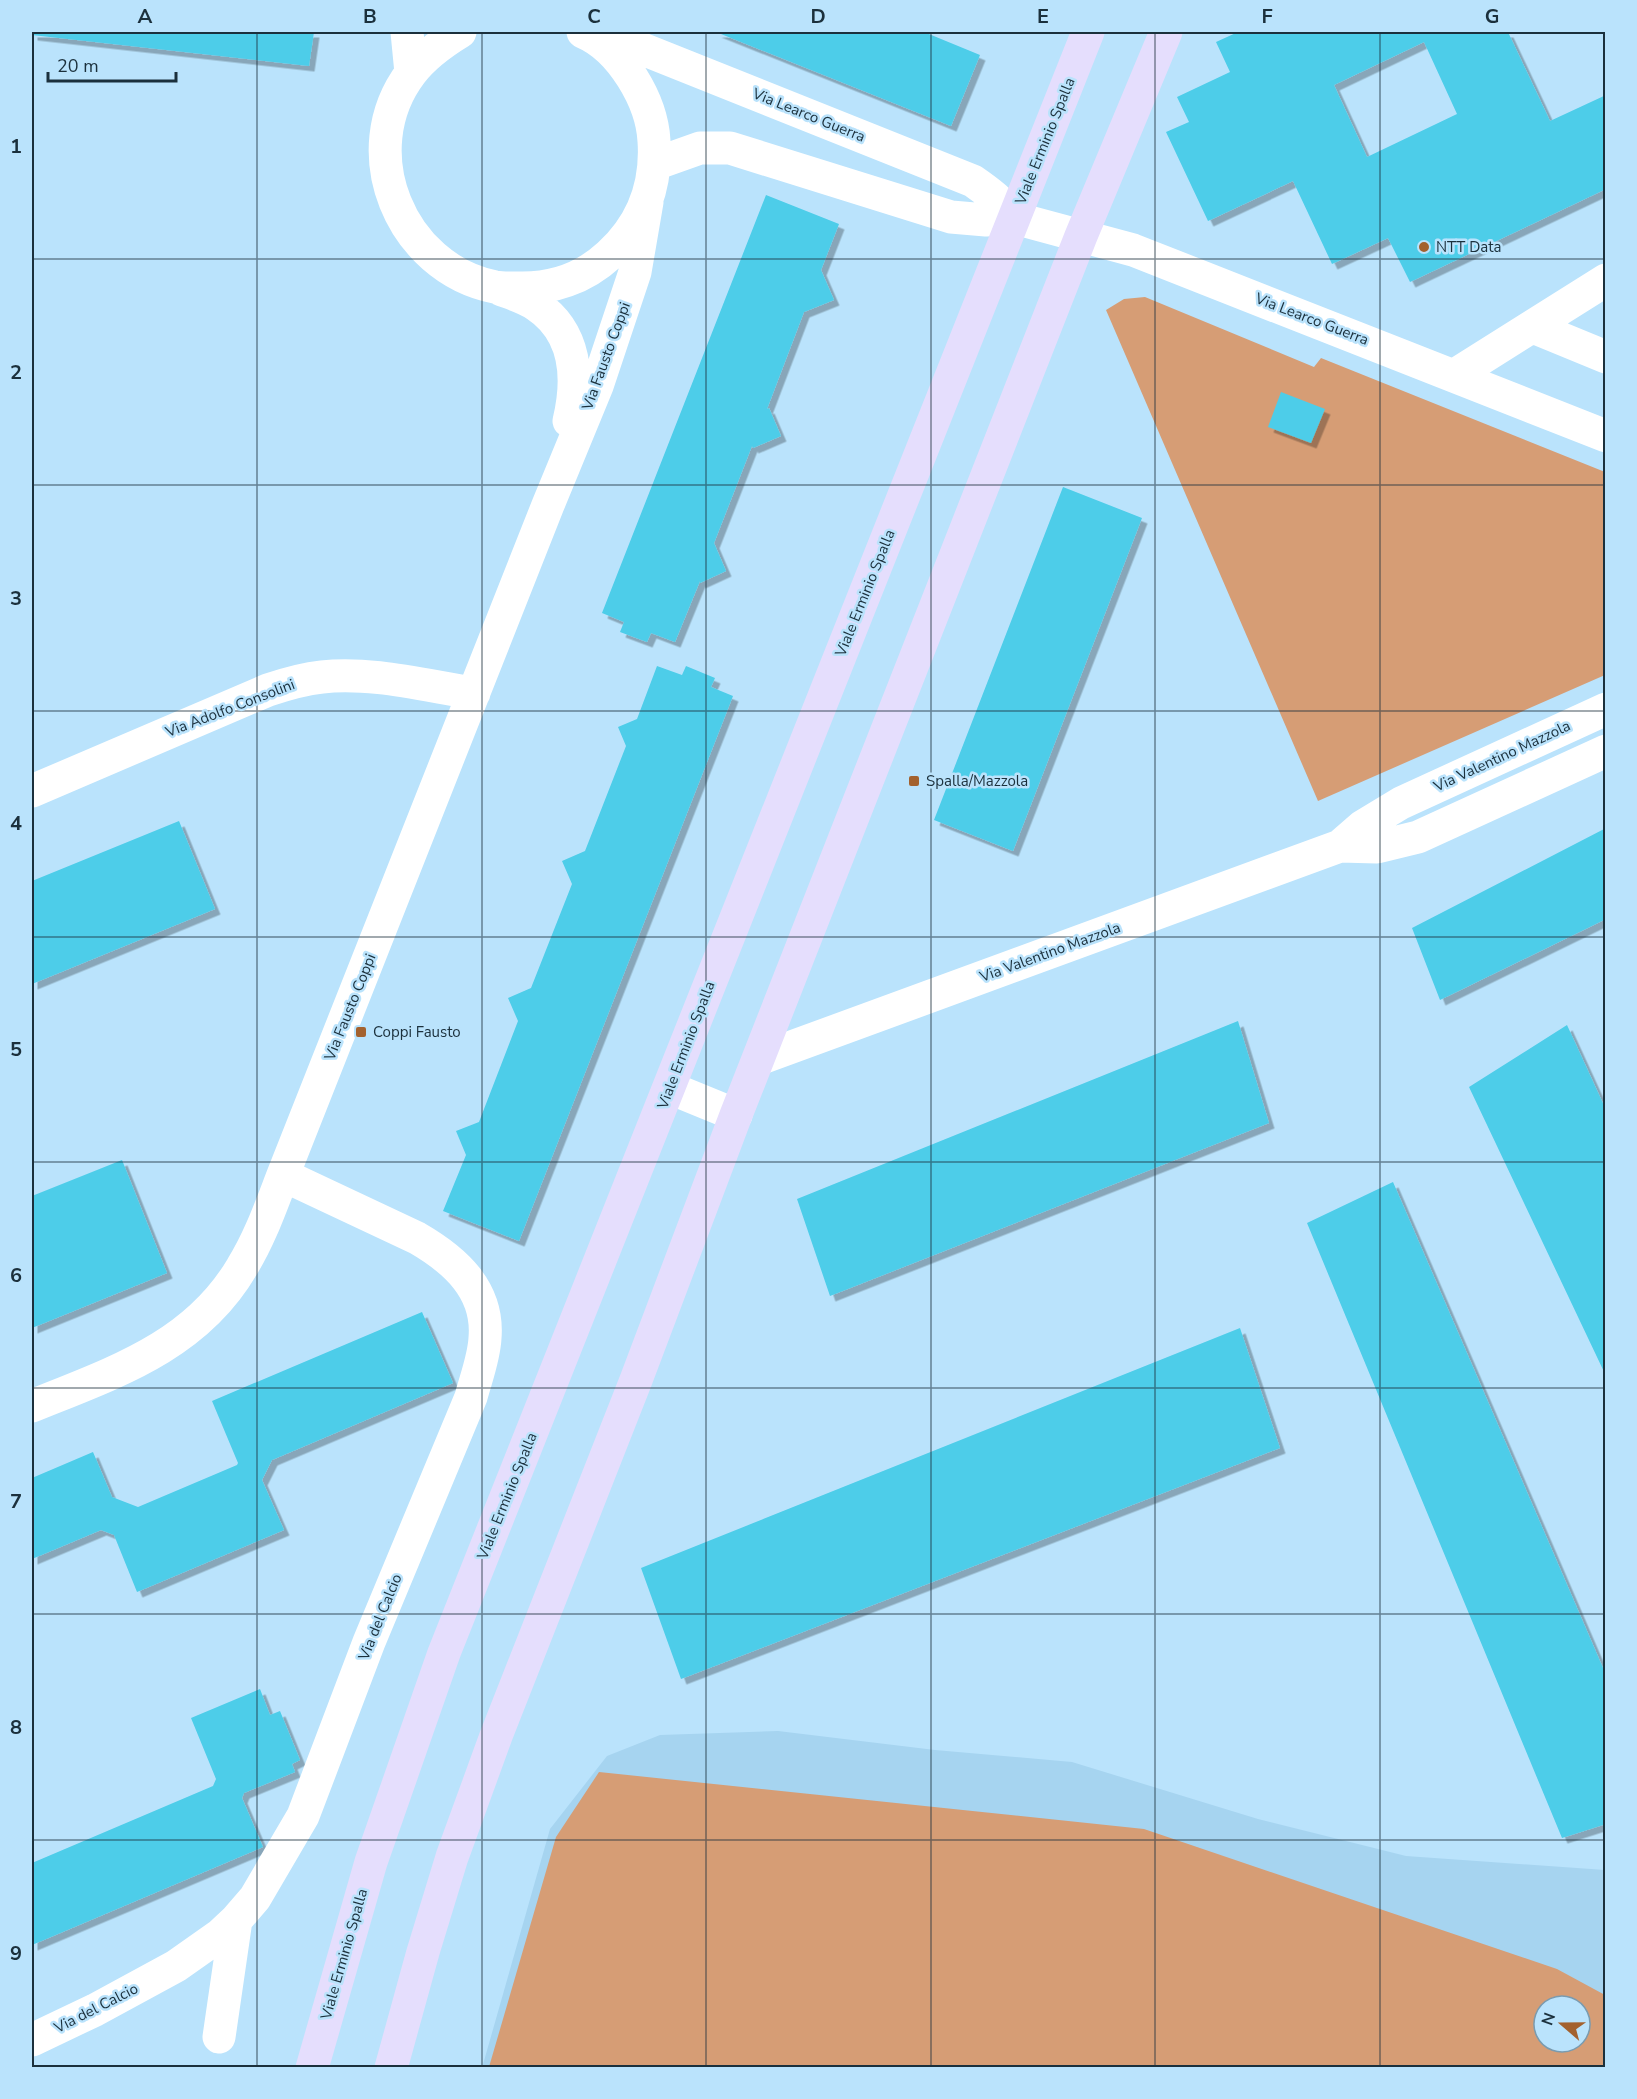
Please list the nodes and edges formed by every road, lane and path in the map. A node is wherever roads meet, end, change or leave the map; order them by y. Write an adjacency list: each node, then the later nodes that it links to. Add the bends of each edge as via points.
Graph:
1 (407, 32): 6 (street)
2 (459, 32): 6 (street, Via Fausto Coppi, via 442,42)
3 (1088, 32): 9 (main road, Viale Erminio Spalla)
4 (1166, 32): 10 (main road)
5 (588, 33): 7 (street, via 630,72 640,90 653,127); 9 (street, Via Learco Guerra, via 620,40 948,170 991,193)
6 (411, 73): 12 (street, Via Fausto Coppi, via 395,101 387,132 385,164 396,207 407,227 438,260 454,271)
7 (655, 164): 8 (street); 9 (street, Via Learco Guerra, via 700,148 730,148 941,215 986,220)
8 (647, 202): 12 (street, via 629,235 585,272 554,286); 17 (street, Via Fausto Coppi, via 635,272 613,342)
9 (1014, 218): 10 (street, Via Learco Guerra); 24 (main road, Viale Erminio Spalla)
10 (1081, 236): 15 (street, Via Learco Guerra, via 1133,250); 23 (main road)
11 (1605, 280): 13 (street)
12 (496, 287): 17 (street, Via Fausto Coppi, via 535,304 547,314 562,333 573,358 574,401)
13 (1533, 327): 14 (street); 15 (street)
14 (1605, 357)
15 (1455, 375): 16 (street, Via Learco Guerra)
16 (1605, 436)
17 (548, 505): 18 (street, Via Fausto Coppi)
18 (474, 693): 21 (street, Via Adolfo Consolini, via 368,676 323,676 297,681); 26 (street, Via Fausto Coppi)
19 (1605, 709): 22 (street, Via Valentino Mazzola, via 1401,803 1363,826)
20 (1605, 751): 22 (street, Via Valentino Mazzola, via 1418,837 1377,847)
21 (32, 791)
22 (1340, 846): 23 (street, Via Valentino Mazzola)
23 (759, 1059): 25 (main road)
24 (670, 1088): 25 (street); 31 (main road, Viale Erminio Spalla, via 436,1673 370,1863)
25 (736, 1115): 32 (main road, via 463,1824)
26 (283, 1174): 27 (street, Via Fausto Coppi, via 243,1266 206,1315 156,1352); 28 (street, Via del Calcio, via 417,1238 451,1261 474,1287 481,1302 485,1340 471,1397 369,1642 303,1816 261,1889)
27 (32, 1406)
28 (236, 1920): 29 (street); 30 (street, Via del Calcio, via 176,1966)
29 (219, 2037)
30 (32, 2040)
31 (312, 2067)
32 (391, 2067)

